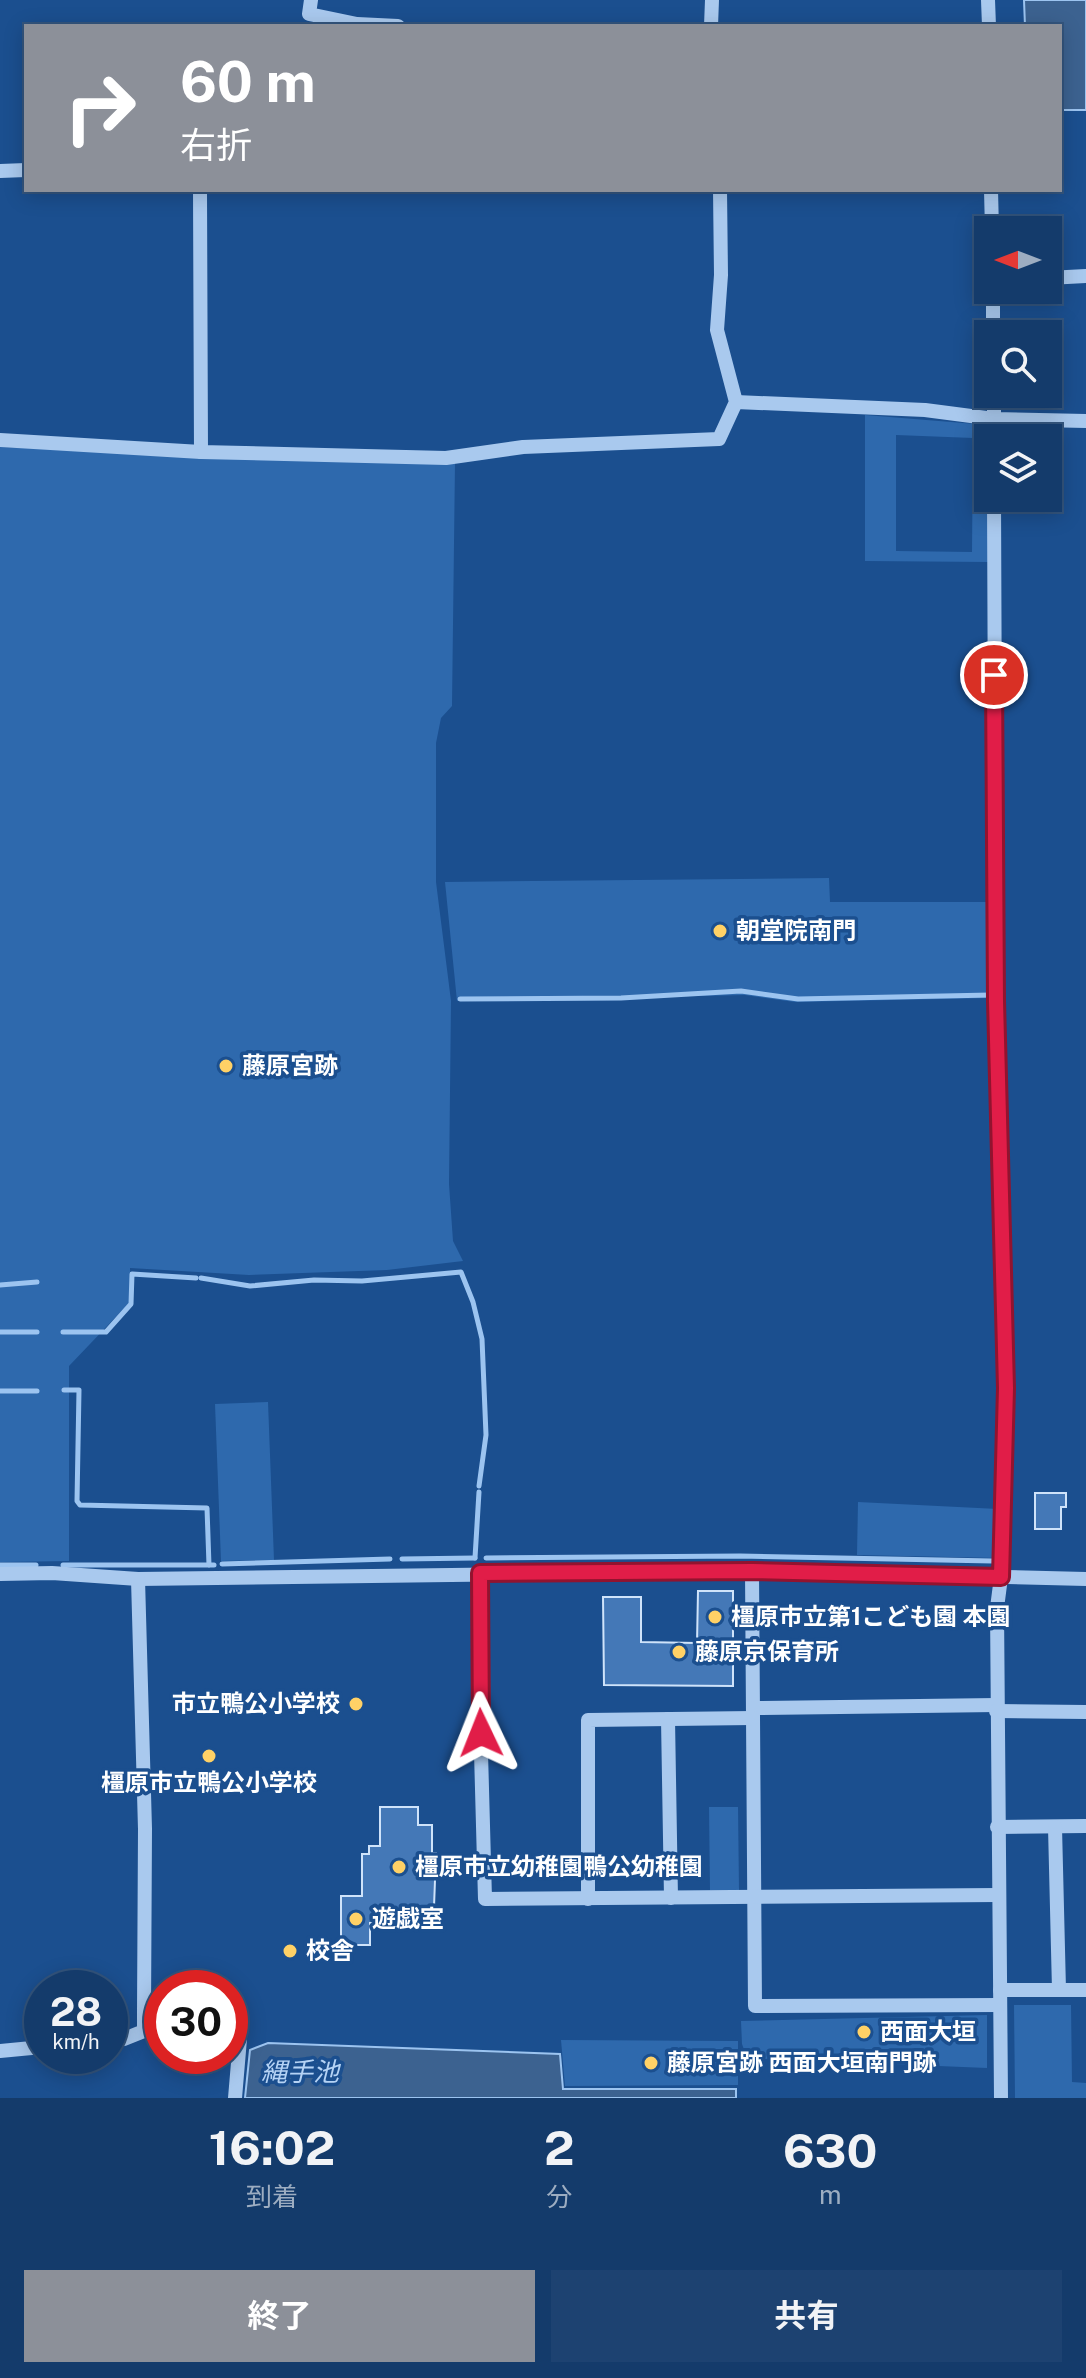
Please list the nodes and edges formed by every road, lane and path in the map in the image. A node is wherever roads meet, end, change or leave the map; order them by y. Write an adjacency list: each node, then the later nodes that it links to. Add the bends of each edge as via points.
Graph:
1 (311, 0): 4 (street, via 309,14)
2 (712, 0): 5 (street)
3 (988, 0): 6 (street)
4 (357, 24)
5 (711, 24)
6 (989, 24)
7 (24, 170): 8 (street)
8 (0, 171)
9 (200, 192): 21 (street)
10 (720, 192): 15 (street, via 717,330)
11 (991, 192): 12 (street)
12 (992, 216)
13 (1086, 276): 14 (street)
14 (1062, 277)
15 (736, 402): 17 (street, via 925,410); 21 (street, via 719,439 523,447 446,458)
16 (994, 408): 17 (street)
17 (994, 419): 18 (street); 19 (street)
18 (1086, 421)
19 (994, 424)
20 (0, 440): 21 (street)
21 (201, 452)
22 (994, 512): 26 (street, via 996,1001 1006,1388)
23 (752, 1571): 24 (street); 26 (street); 31 (street)
24 (480, 1573): 27 (street); 39 (street, via 485,1899)
25 (0, 1574): 27 (street)
26 (1001, 1577): 28 (street); 29 (street)
27 (138, 1579): 40 (street)
28 (1086, 1579)
29 (996, 1708): 30 (street); 31 (street); 34 (street)
30 (1086, 1712)
31 (753, 1713): 32 (street); 38 (street)
32 (668, 1719): 37 (street); 39 (street, via 588,1720)
33 (1086, 1826): 35 (street)
34 (997, 1827): 35 (street); 36 (street)
35 (1055, 1827): 41 (street)
36 (998, 1895): 38 (street); 43 (street)
37 (671, 1898): 38 (street); 39 (street)
38 (755, 1898): 43 (street, via 755,2006)
39 (588, 1899)
40 (144, 1970)
41 (1059, 1990): 42 (street); 43 (street)
42 (1086, 1990)
43 (1000, 1998): 48 (street)
44 (24, 2049): 45 (street)
45 (0, 2051)
46 (237, 2074): 47 (street)
47 (235, 2098)
48 (1001, 2098)

